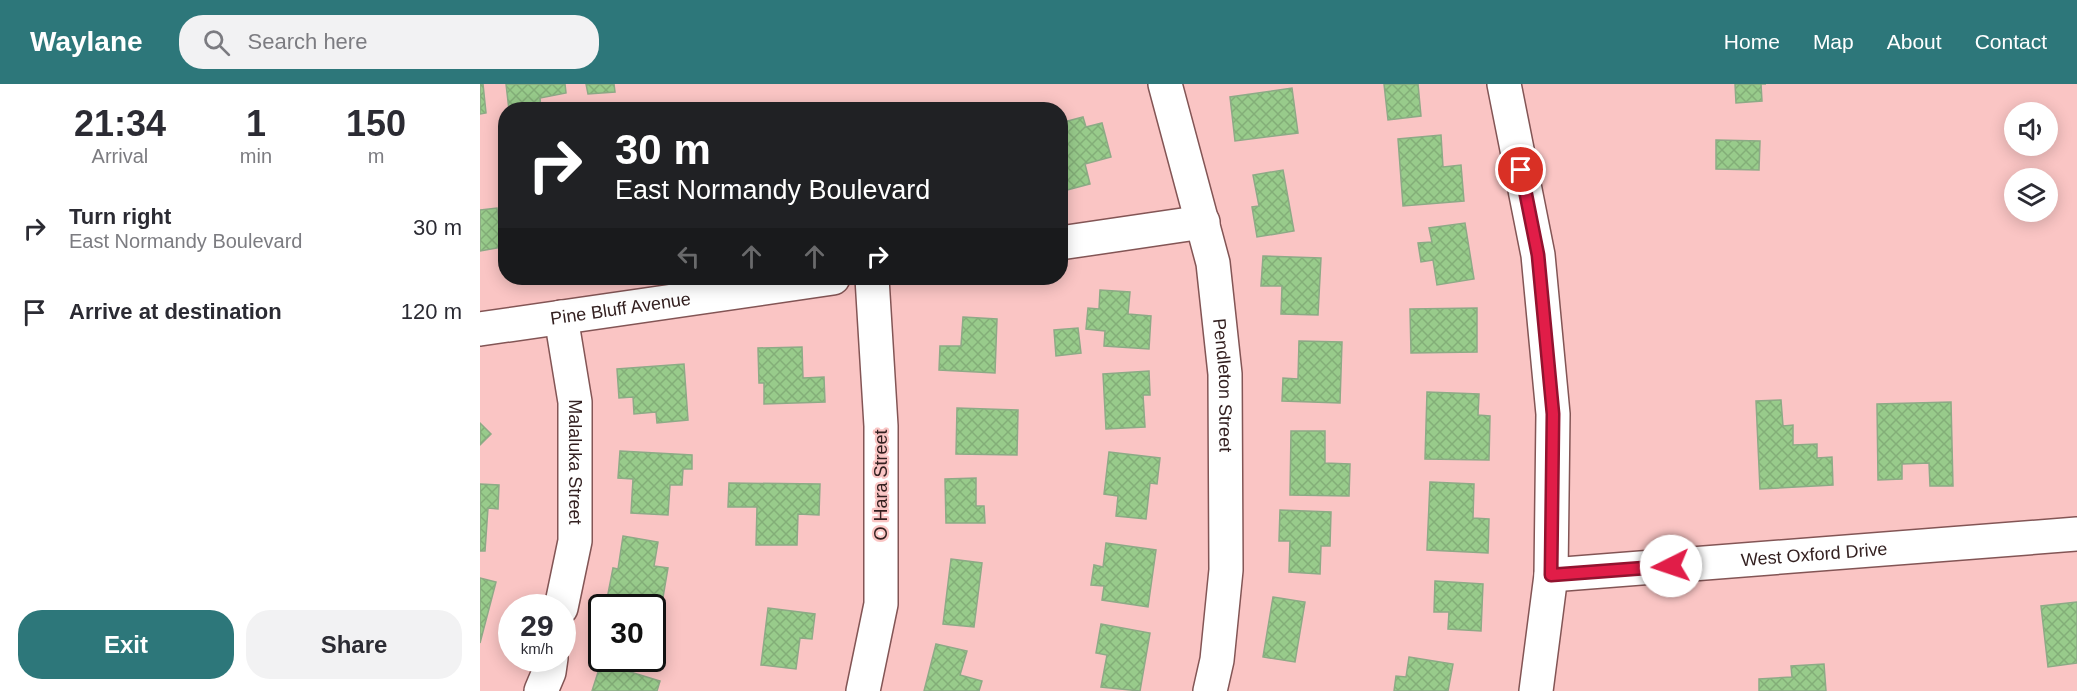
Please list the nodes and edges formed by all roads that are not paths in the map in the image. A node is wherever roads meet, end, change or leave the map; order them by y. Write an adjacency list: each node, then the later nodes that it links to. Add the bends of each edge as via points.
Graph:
1 (1165, 84): 3 (street, Pendleton Street)
2 (1503, 84): 10 (street, via 1538,255 1553,414)
3 (1203, 222): 4 (street); 15 (street, Pendleton Street, via 1213,263 1225,374 1226,570)
4 (1068, 242)
5 (783, 285): 7 (street, Pine Bluff Avenue)
6 (872, 285): 14 (street, O Hara Street, via 881,426 881,604)
7 (561, 316): 8 (street, Pine Bluff Avenue); 11 (street, Malaluka Street, via 575,402 575,541)
8 (480, 329)
9 (2077, 534): 10 (street, West Oxford Drive)
10 (1551, 575): 16 (street)
11 (564, 594)
12 (549, 672): 13 (street)
13 (540, 691)
14 (863, 691)
15 (1210, 691)
16 (1536, 691)

